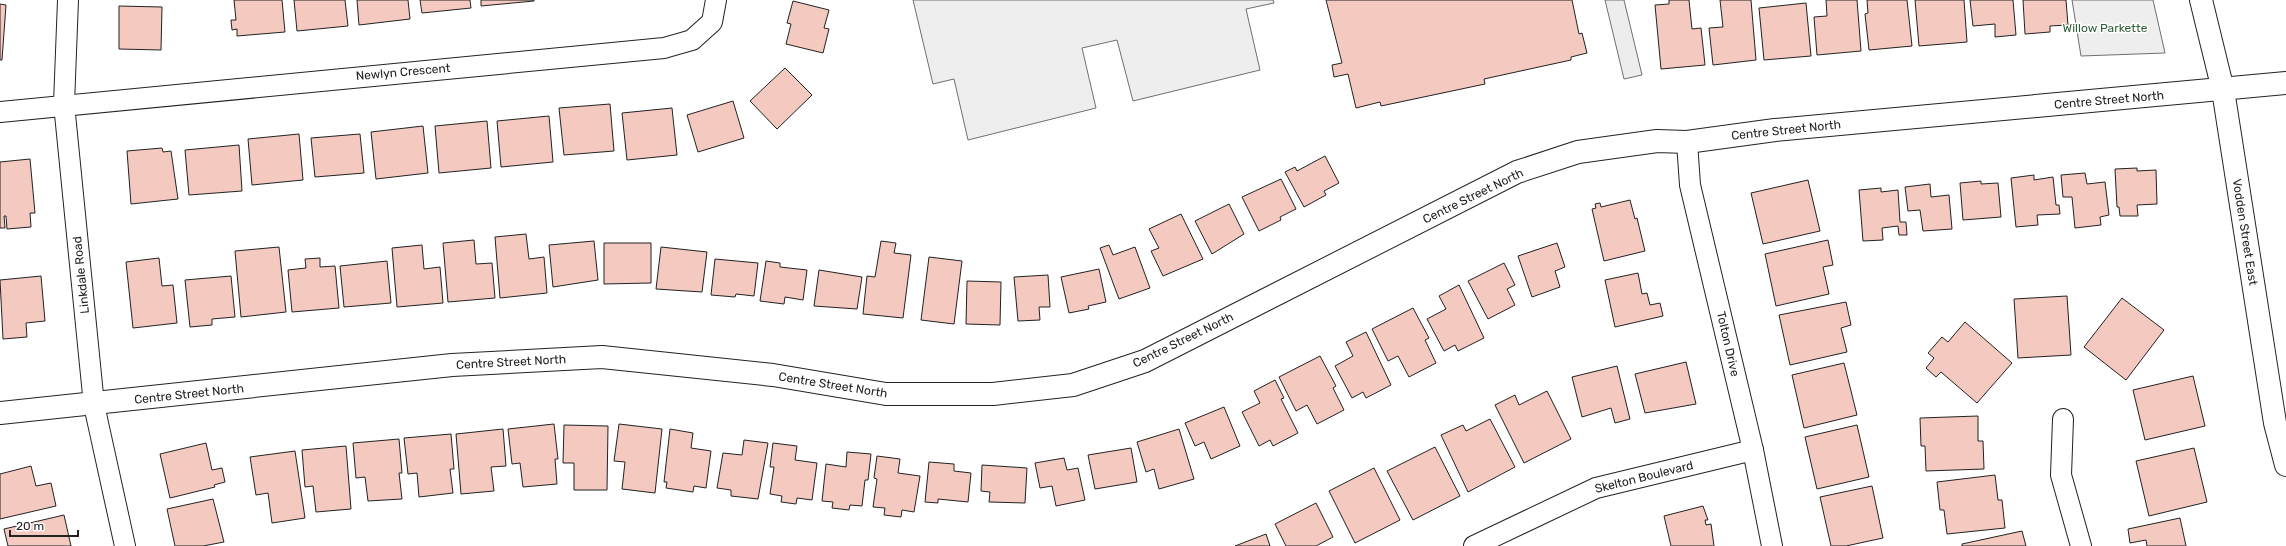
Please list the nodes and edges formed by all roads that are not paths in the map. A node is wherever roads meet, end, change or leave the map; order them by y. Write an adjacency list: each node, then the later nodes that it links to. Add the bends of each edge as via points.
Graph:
1 (68, 0): 6 (street, Linkdale Road)
2 (716, 0): 6 (street, Newlyn Crescent, via 712,22 692,40 664,48)
3 (2201, 0): 5 (street, Vodden Street East)
4 (2286, 83): 5 (street, Centre Street North)
5 (2223, 90): 8 (street, Centre Street North, via 1775,130); 13 (street, Vodden Street East, via 2275,423)
6 (64, 104): 7 (street, Newlyn Crescent); 9 (street, Linkdale Road)
7 (0, 112)
8 (1687, 142): 9 (street, Centre Street North, via 1657,141 1578,152 1517,172 1145,361 1073,385 993,394 886,394 773,375 602,357 452,366); 12 (street, Tolton Drive, via 1690,185)
9 (94, 405): 10 (street, Centre Street North); 14 (street, Linkdale Road)
10 (0, 413)
11 (2063, 419): 17 (street, via 2061,475)
12 (1753, 450): 15 (street, Skelton Boulevard, via 1596,488); 16 (street, Tolton Drive)
13 (2286, 465)
14 (125, 546)
15 (1474, 546)
16 (1772, 546)
17 (2081, 546)

